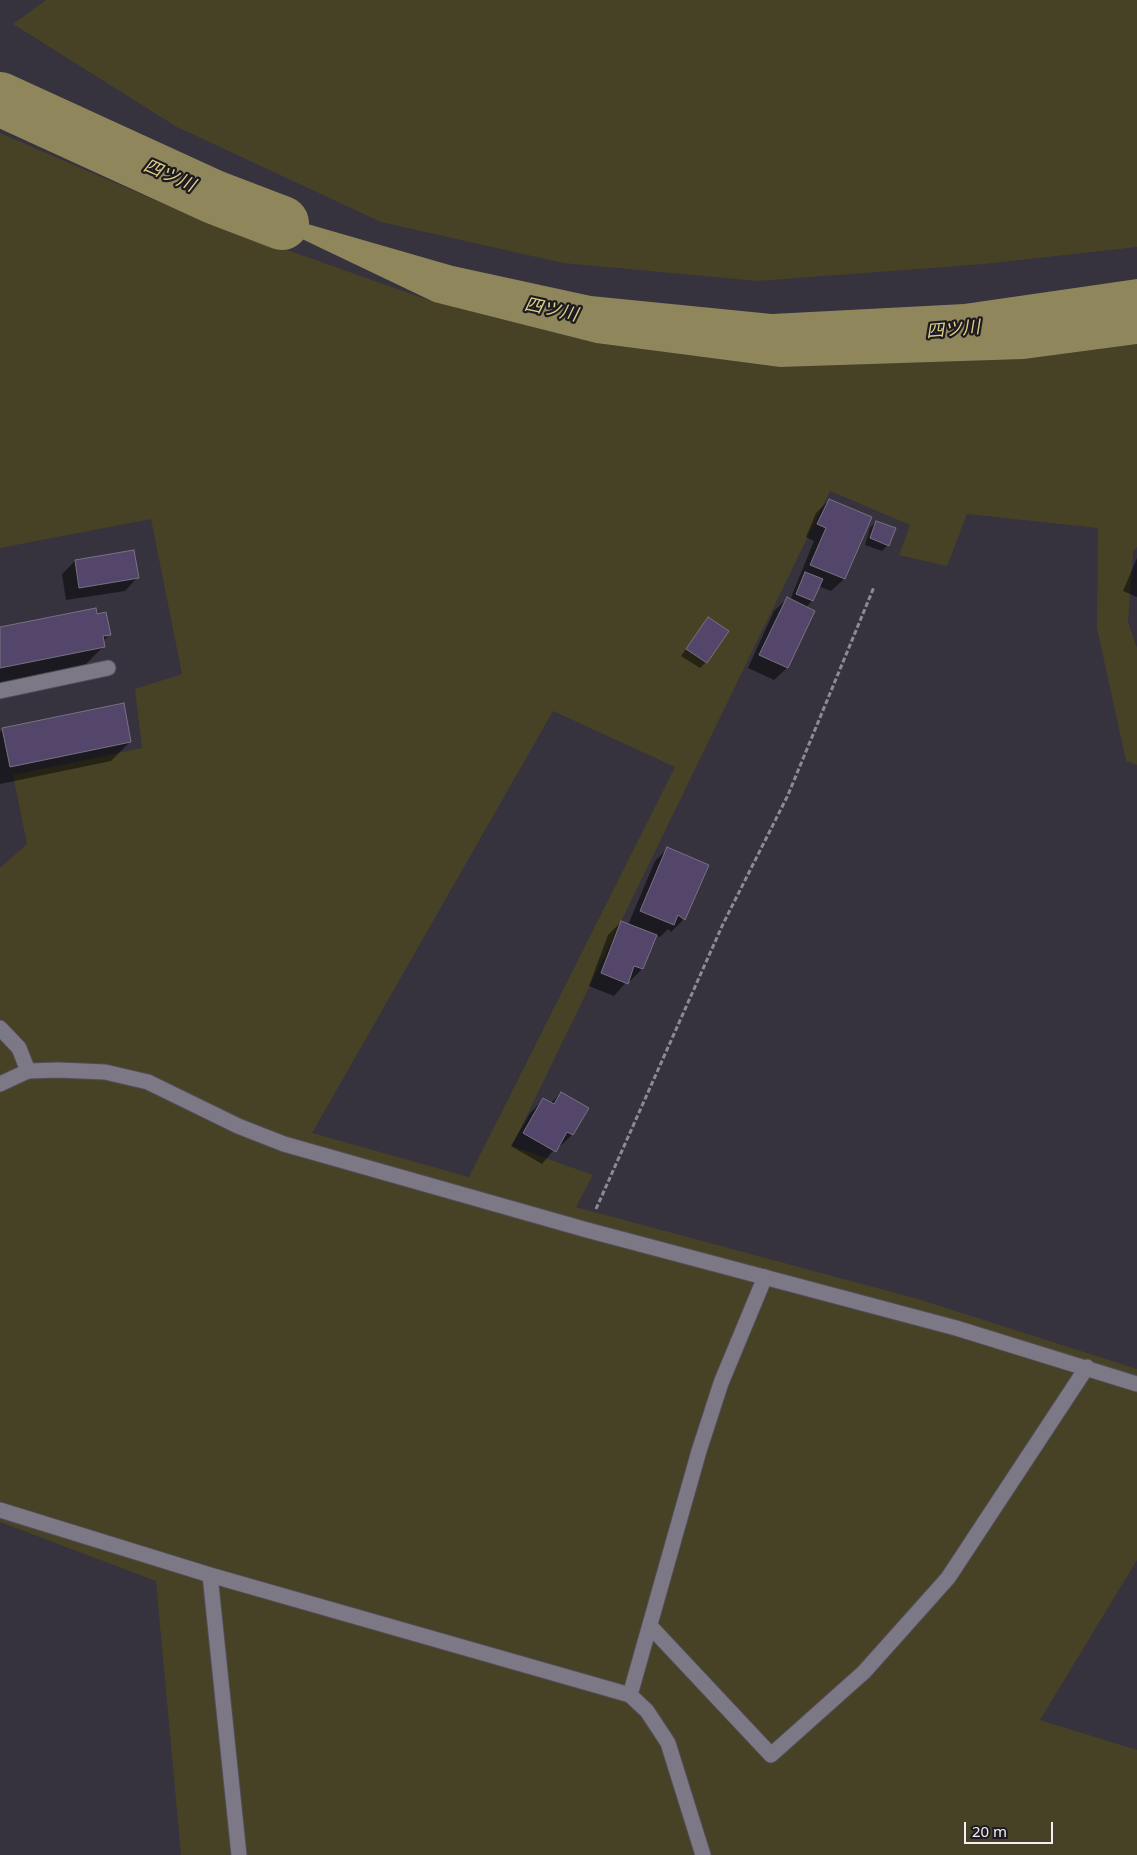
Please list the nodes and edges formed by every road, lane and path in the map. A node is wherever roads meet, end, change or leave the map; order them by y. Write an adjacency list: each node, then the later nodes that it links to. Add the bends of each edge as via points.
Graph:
1 (874, 587): 7 (path, via 788,795 723,924)
2 (108, 668): 3 (street)
3 (0, 690)
4 (0, 1028): 5 (street, via 19,1048)
5 (28, 1071): 6 (street); 7 (street, via 105,1072 148,1082 238,1126 284,1144)
6 (0, 1084)
7 (587, 1230): 8 (street)
8 (766, 1277): 9 (street); 13 (street, via 721,1382)
9 (1087, 1367): 10 (street); 13 (street, via 948,1578 864,1672 771,1755)
10 (1137, 1384)
11 (0, 1510): 12 (street)
12 (210, 1575): 14 (street); 15 (street)
13 (650, 1626): 14 (street)
14 (630, 1695): 16 (street, via 647,1710 668,1743)
15 (239, 1855)
16 (703, 1855)

